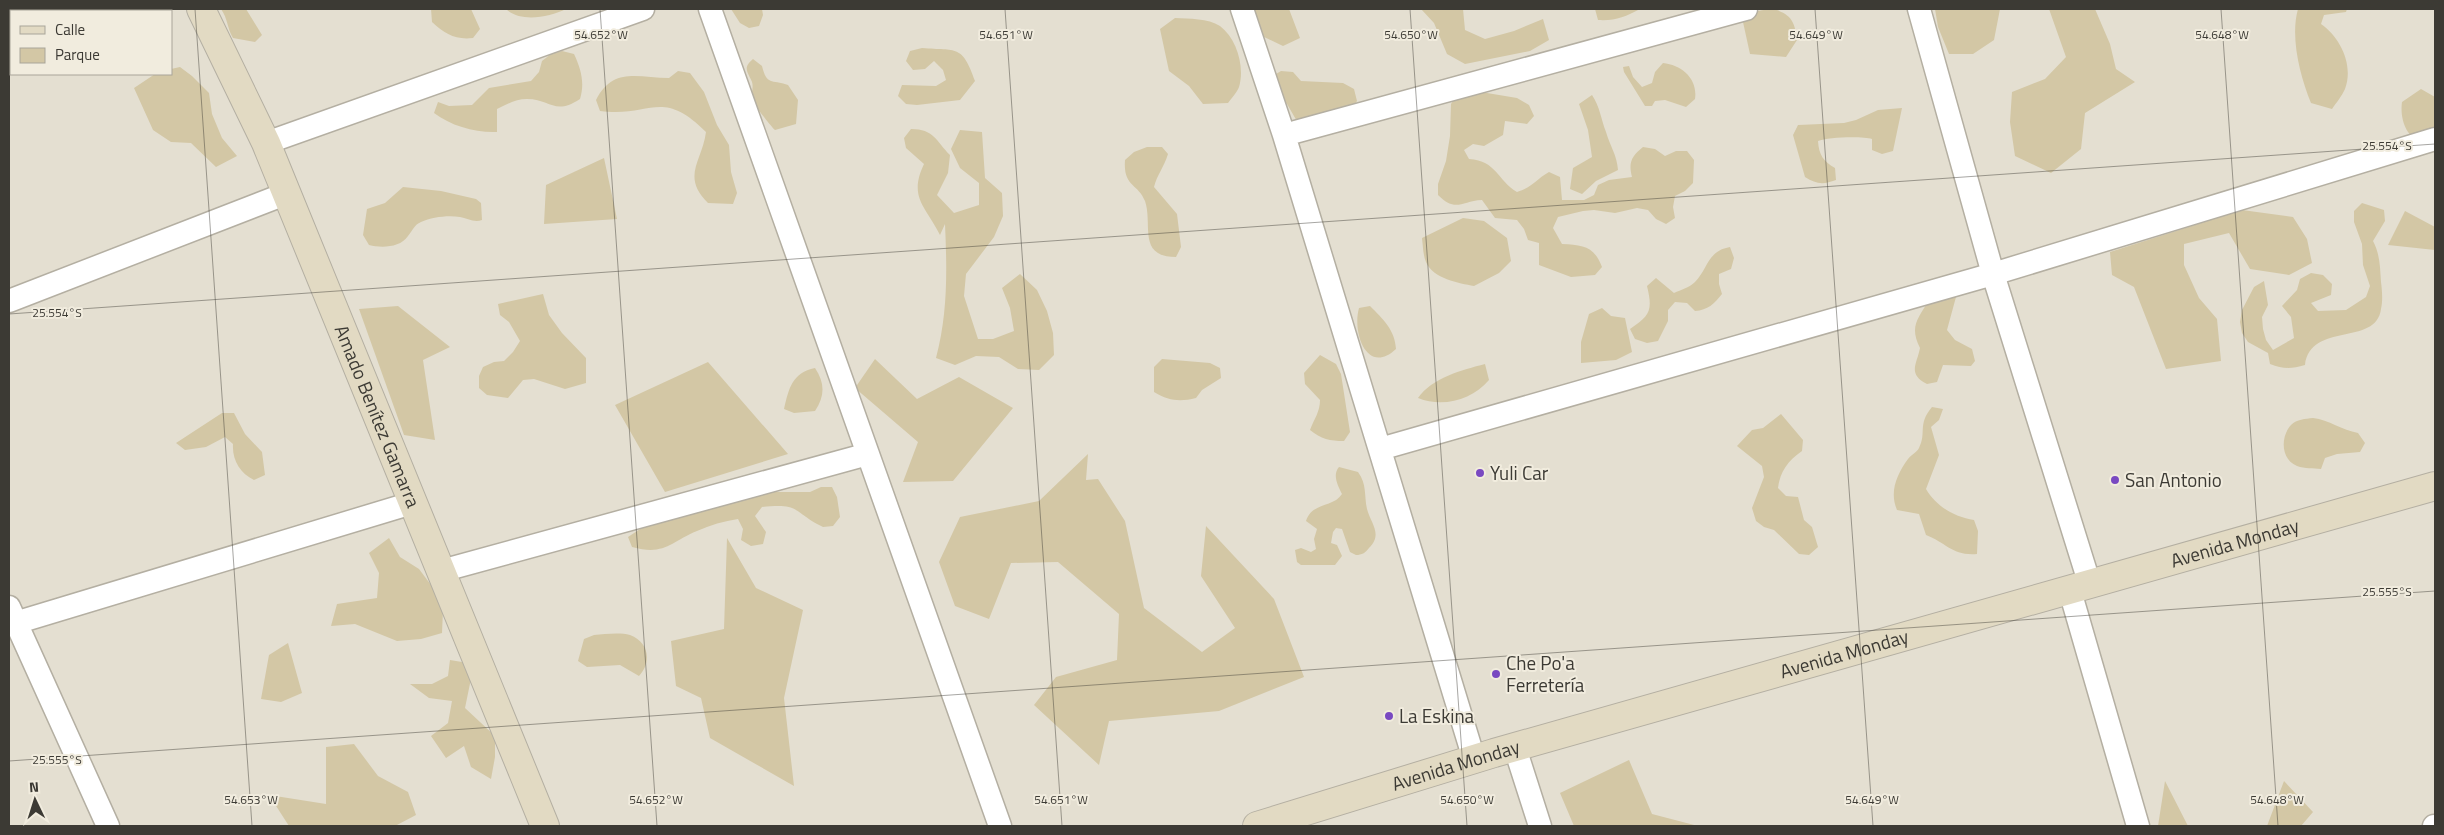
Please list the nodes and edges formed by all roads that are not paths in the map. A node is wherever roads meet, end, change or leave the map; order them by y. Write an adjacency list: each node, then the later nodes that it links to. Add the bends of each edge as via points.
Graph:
1 (201, 9): 9 (main road, Amado Benítez Gamarra)
2 (643, 9): 9 (street)
3 (710, 9): 14 (street)
4 (1242, 9): 7 (street)
5 (1746, 9): 7 (street)
6 (1919, 9): 11 (street)
7 (1284, 135): 13 (street)
8 (2435, 139): 11 (street)
9 (266, 143): 10 (main road, Amado Benítez Gamarra)
10 (285, 194): 12 (street); 16 (main road, Amado Benítez Gamarra)
11 (1993, 274): 13 (street); 18 (street)
12 (9, 301)
13 (1380, 449): 21 (street)
14 (868, 454): 17 (street); 24 (street)
15 (2435, 486): 18 (main road, Avenida Monday)
16 (412, 503): 17 (main road, Amado Benítez Gamarra); 19 (street)
17 (441, 571): 23 (main road, Amado Benítez Gamarra)
18 (2080, 588): 20 (main road, Avenida Monday); 27 (street)
19 (12, 615): 22 (street)
20 (1516, 748): 21 (main road, Avenida Monday); 26 (street)
21 (1474, 759): 25 (main road, Avenida Monday)
22 (108, 826)
23 (545, 826)
24 (1000, 826)
25 (1257, 826)
26 (1540, 826)
27 (2138, 826)

